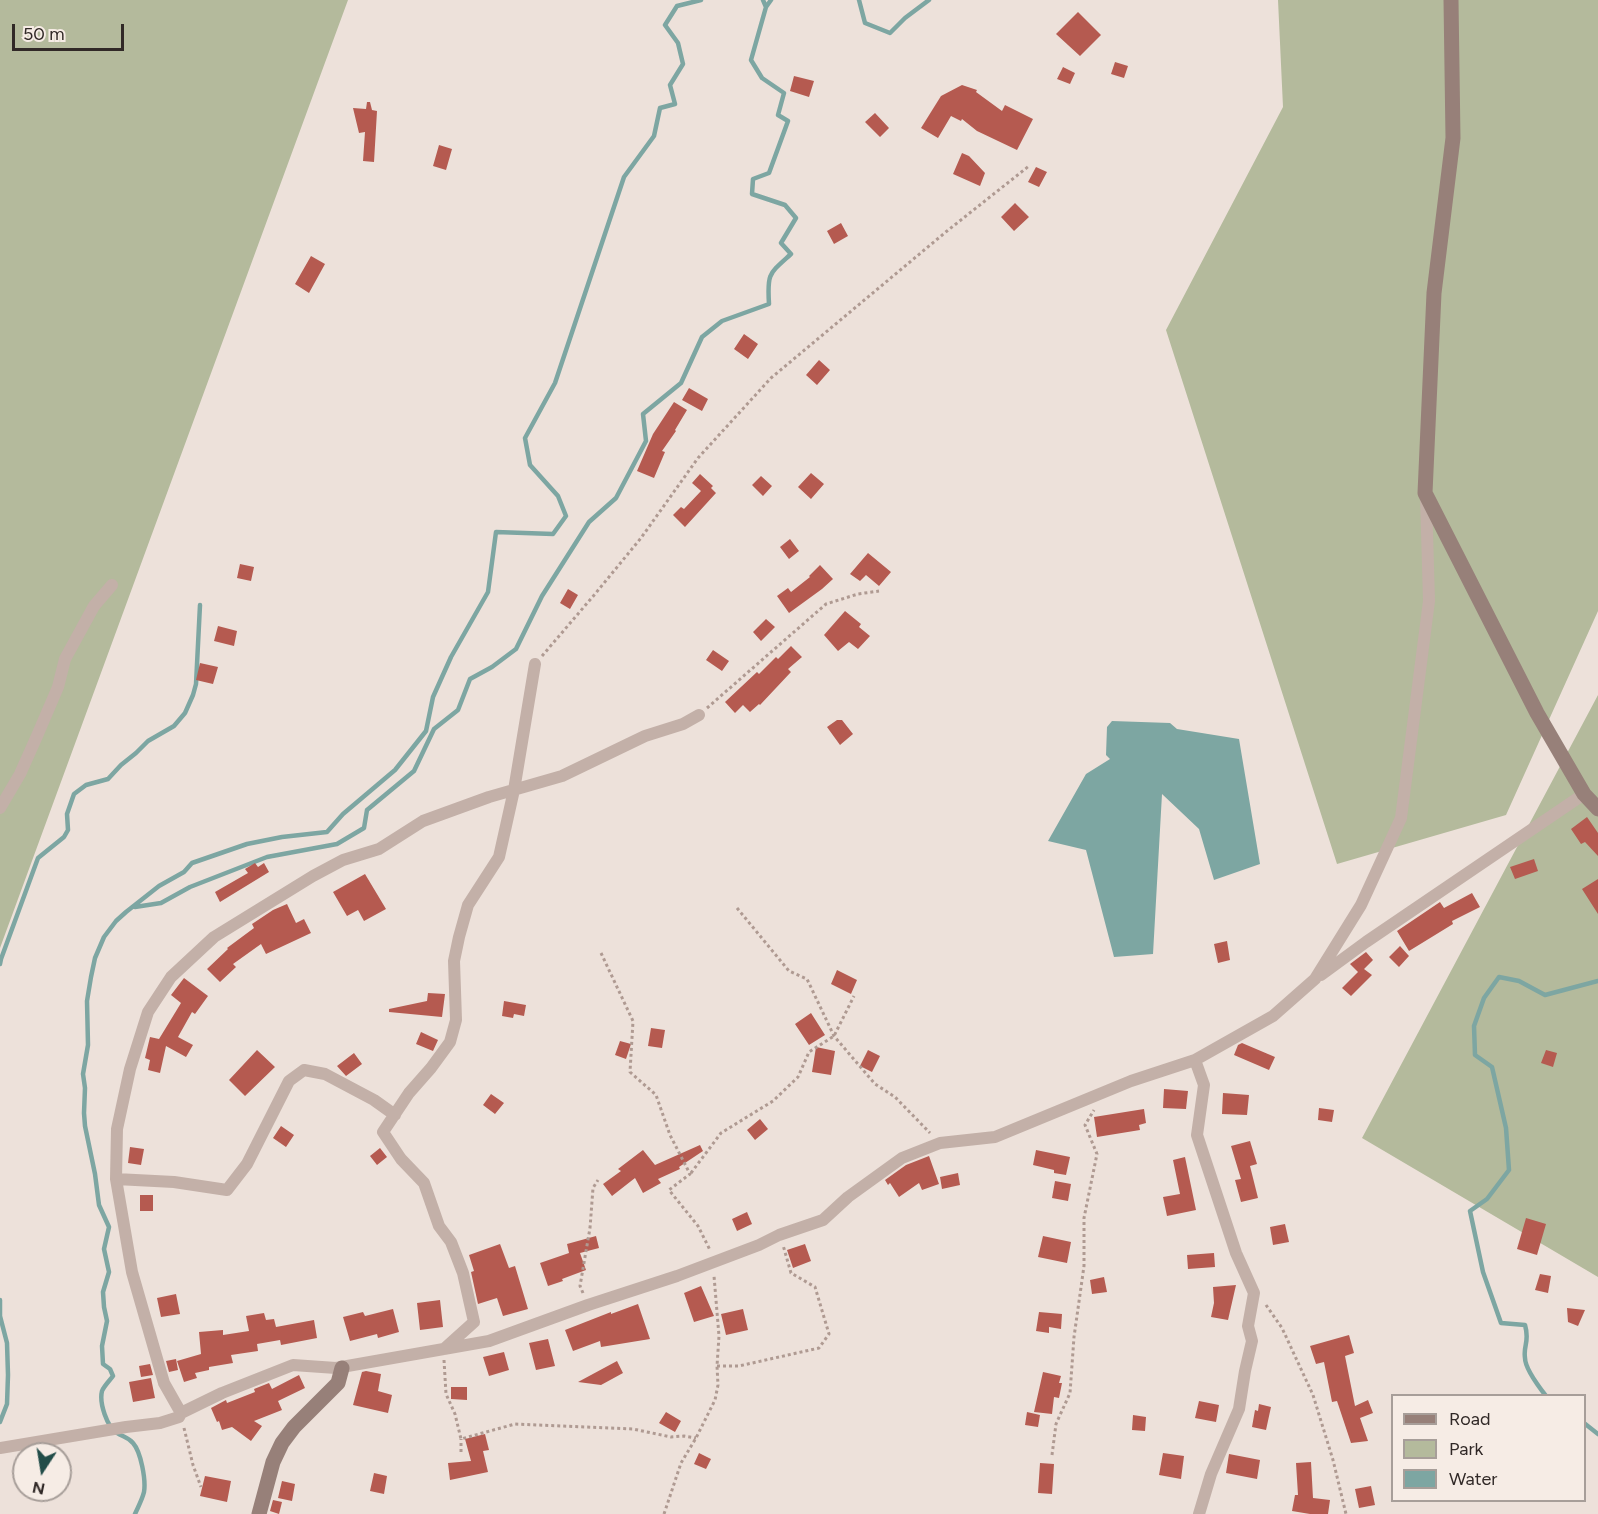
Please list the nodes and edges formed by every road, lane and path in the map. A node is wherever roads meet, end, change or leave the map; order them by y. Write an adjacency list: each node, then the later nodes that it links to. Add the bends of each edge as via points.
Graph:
1 (1450, 0): 3 (street, via 1454,138 1434,293)
2 (1029, 166): 6 (path, via 771,378 698,458 641,538)
3 (1425, 493): 9 (street, via 1537,713); 14 (street, via 1429,601 1401,818 1361,905)
4 (112, 585): 10 (street, via 94,606 65,658 58,687 37,736)
5 (879, 591): 7 (path, via 826,604)
6 (536, 664): 8 (street)
7 (699, 715): 8 (street, via 562,776)
8 (514, 790): 19 (street, via 499,856 468,905 459,937 454,961 456,1020 450,1042); 22 (street, via 423,821 379,849 344,860 313,876 214,937 171,977 148,1012 130,1069 117,1129)
9 (1584, 794): 11 (street); 14 (street)
10 (0, 808)
11 (1598, 809)
12 (737, 908): 16 (path, via 789,971 807,979)
13 (601, 953): 21 (path, via 633,1021 630,1072 656,1095)
14 (1315, 979): 17 (street, via 1273,1017)
15 (854, 996): 16 (path)
16 (834, 1036): 20 (path, via 875,1084 895,1097); 21 (path, via 809,1052 798,1077 773,1101 722,1133)
17 (1195, 1059): 18 (street); 26 (street, via 1204,1085 1197,1135 1236,1253)
18 (1106, 1091): 20 (street, via 994,1137); 36 (path, via 1085,1125 1097,1154 1084,1218 1084,1266 1070,1393 1056,1424)
19 (395, 1115): 22 (street, via 325,1074 304,1070 289,1081 247,1164 227,1190); 28 (street, via 383,1132 424,1183 439,1226 451,1242 463,1273 472,1312 474,1322)
20 (939, 1143): 24 (street, via 902,1158 823,1220)
21 (690, 1174): 25 (path, via 669,1190 698,1226)
22 (116, 1179): 31 (street, via 132,1272 164,1383)
23 (598, 1180): 27 (path, via 593,1188 580,1286)
24 (779, 1235): 25 (street); 29 (path, via 791,1273 815,1287 829,1334 819,1348)
25 (717, 1262): 27 (street); 29 (path)
26 (1254, 1293): 40 (street, via 1248,1326 1252,1341 1239,1409 1211,1474); 41 (path, via 1282,1328 1313,1395)
27 (588, 1305): 28 (street, via 489,1341)
28 (443, 1350): 30 (street); 33 (path, via 446,1394)
29 (717, 1366): 32 (path, via 715,1400)
30 (342, 1368): 31 (street, via 293,1365); 38 (street, via 338,1383 282,1443)
31 (181, 1413): 34 (street, via 179,1418 160,1423); 37 (path)
32 (696, 1438): 33 (path, via 633,1429 515,1424); 39 (path, via 681,1463)
33 (461, 1439): 35 (path)
34 (0, 1448)
35 (461, 1452)
36 (1052, 1455)
37 (201, 1487)
38 (259, 1514)
39 (664, 1514)
40 (1199, 1514)
41 (1346, 1514)

